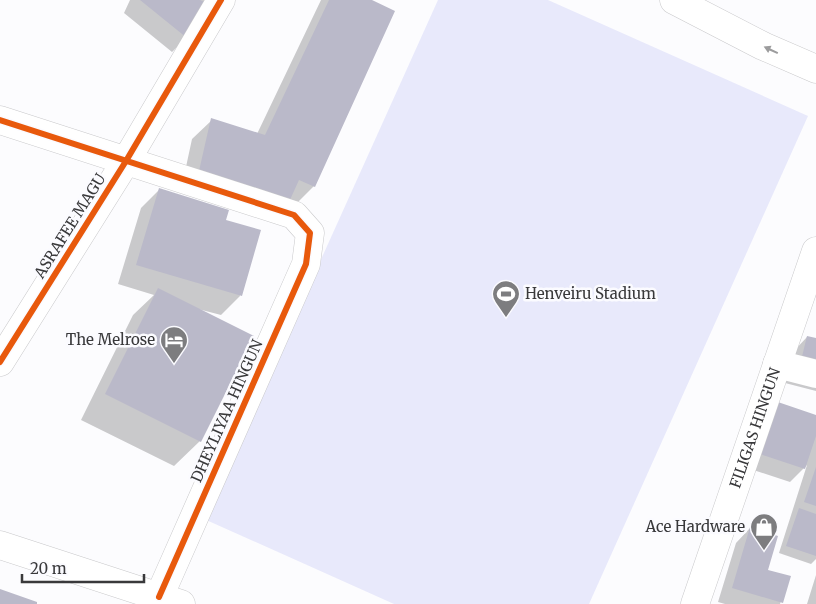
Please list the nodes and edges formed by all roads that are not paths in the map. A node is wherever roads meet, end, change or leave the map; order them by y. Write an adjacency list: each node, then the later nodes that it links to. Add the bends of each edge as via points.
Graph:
1 (221, 0): 5 (street, ASRAFEE MAGU)
2 (674, 0): 3 (street, one-way to 2)
3 (816, 69)
4 (0, 120): 5 (street)
5 (126, 161): 7 (street, ASRAFEE MAGU); 11 (street, DHEYLIYAA HINGUN, via 294,215 310,233 306,264)
6 (816, 251): 8 (street, FILIGAS HINGUN)
7 (0, 362)
8 (777, 364): 9 (street); 12 (street, FILIGAS HINGUN)
9 (816, 374)
10 (0, 545): 11 (street)
11 (170, 600)
12 (695, 604)

